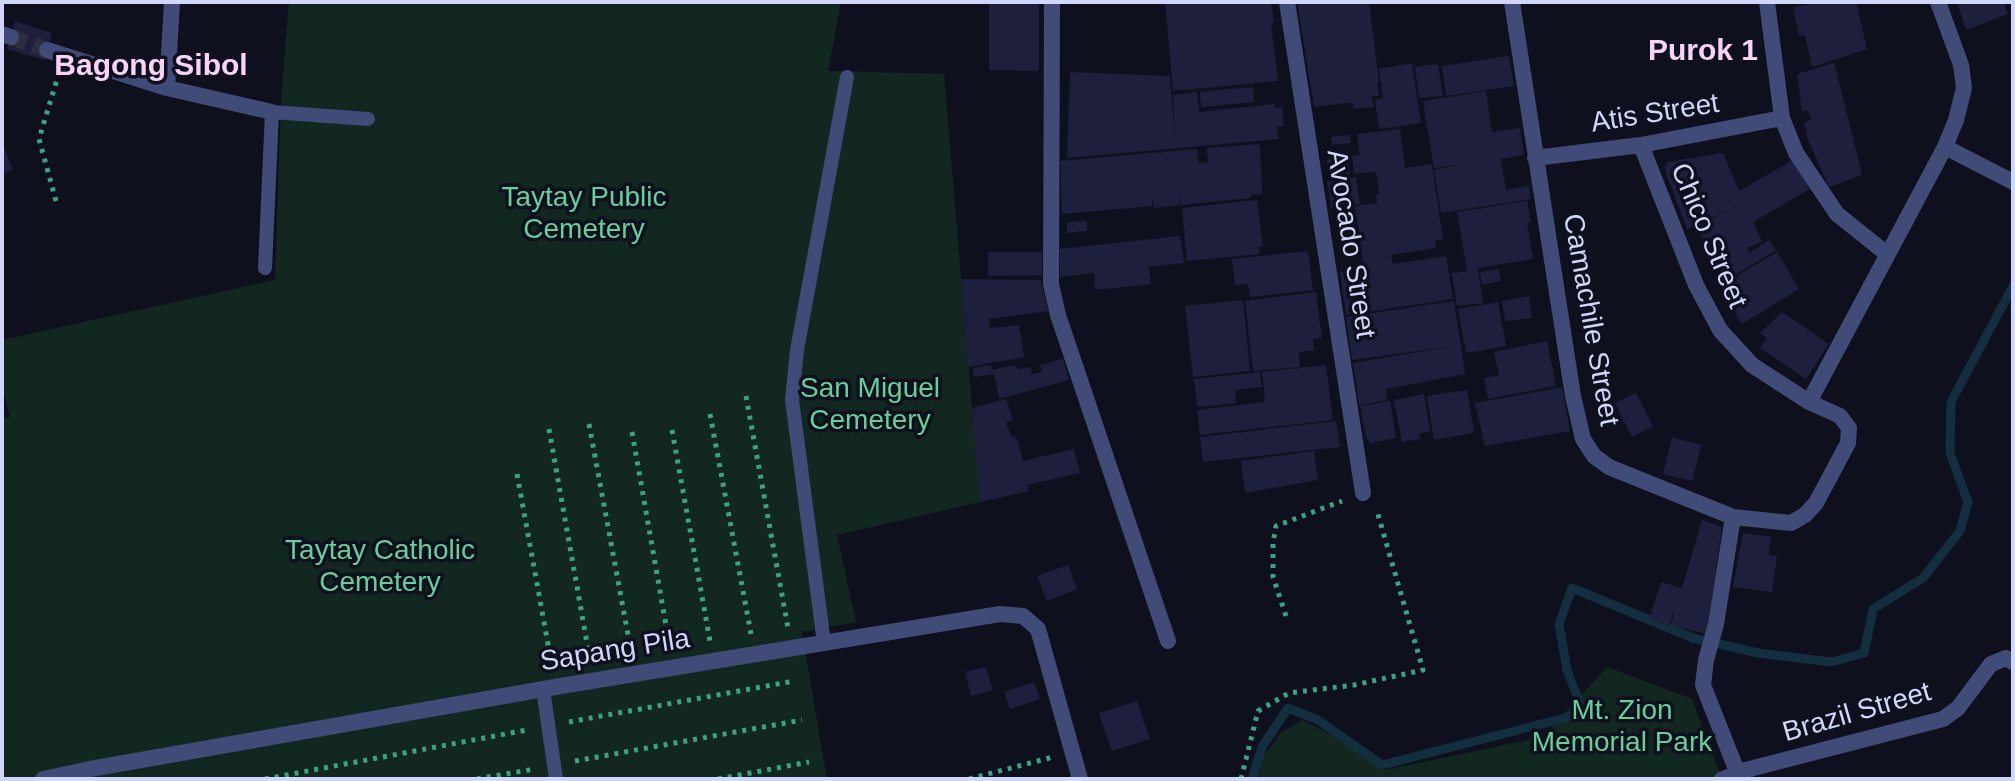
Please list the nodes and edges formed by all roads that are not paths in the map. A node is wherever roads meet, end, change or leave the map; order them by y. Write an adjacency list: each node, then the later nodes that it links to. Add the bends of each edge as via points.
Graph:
1 (172, 2): 9 (street)
2 (1052, 2): 22 (street, via 1051,284)
3 (1287, 2): 20 (street, Avocado Street)
4 (1512, 2): 15 (street, Camachile Street)
5 (1767, 2): 11 (street)
6 (1938, 2): 14 (street, via 1964,88)
7 (47, 50): 9 (street)
8 (847, 77): 23 (lane, via 792,400)
9 (167, 88): 10 (street)
10 (272, 112): 12 (lane); 18 (lane)
11 (1782, 118): 13 (street, Atis Street); 17 (street, via 1796,153 1837,214)
12 (368, 119)
13 (1641, 145): 15 (street, Atis Street); 19 (street, Chico Street, via 1696,285 1720,330 1752,365)
14 (1945, 147): 16 (street); 17 (street)
15 (1535, 158): 21 (street, Camachile Street, via 1583,439 1609,467)
16 (2013, 182)
17 (1887, 254): 19 (street)
18 (265, 268)
19 (1809, 402): 21 (street, Camachile Street, via 1840,416 1850,434 1816,503 1791,523)
20 (1363, 493)
21 (1733, 517): 27 (street, via 1703,685)
22 (1168, 641)
23 (824, 643): 25 (street, Sapang Pila); 29 (street, Sapang Pila, via 1000,614 1023,616 1038,629)
24 (2013, 662): 27 (street, Brazil Street, via 2006,658 1991,664 1958,708 1943,719)
25 (549, 688): 26 (lane); 28 (street, Sapang Pila)
26 (555, 772)
27 (1739, 776): 30 (lane)
28 (43, 779)
29 (1080, 779)
30 (1721, 779)

